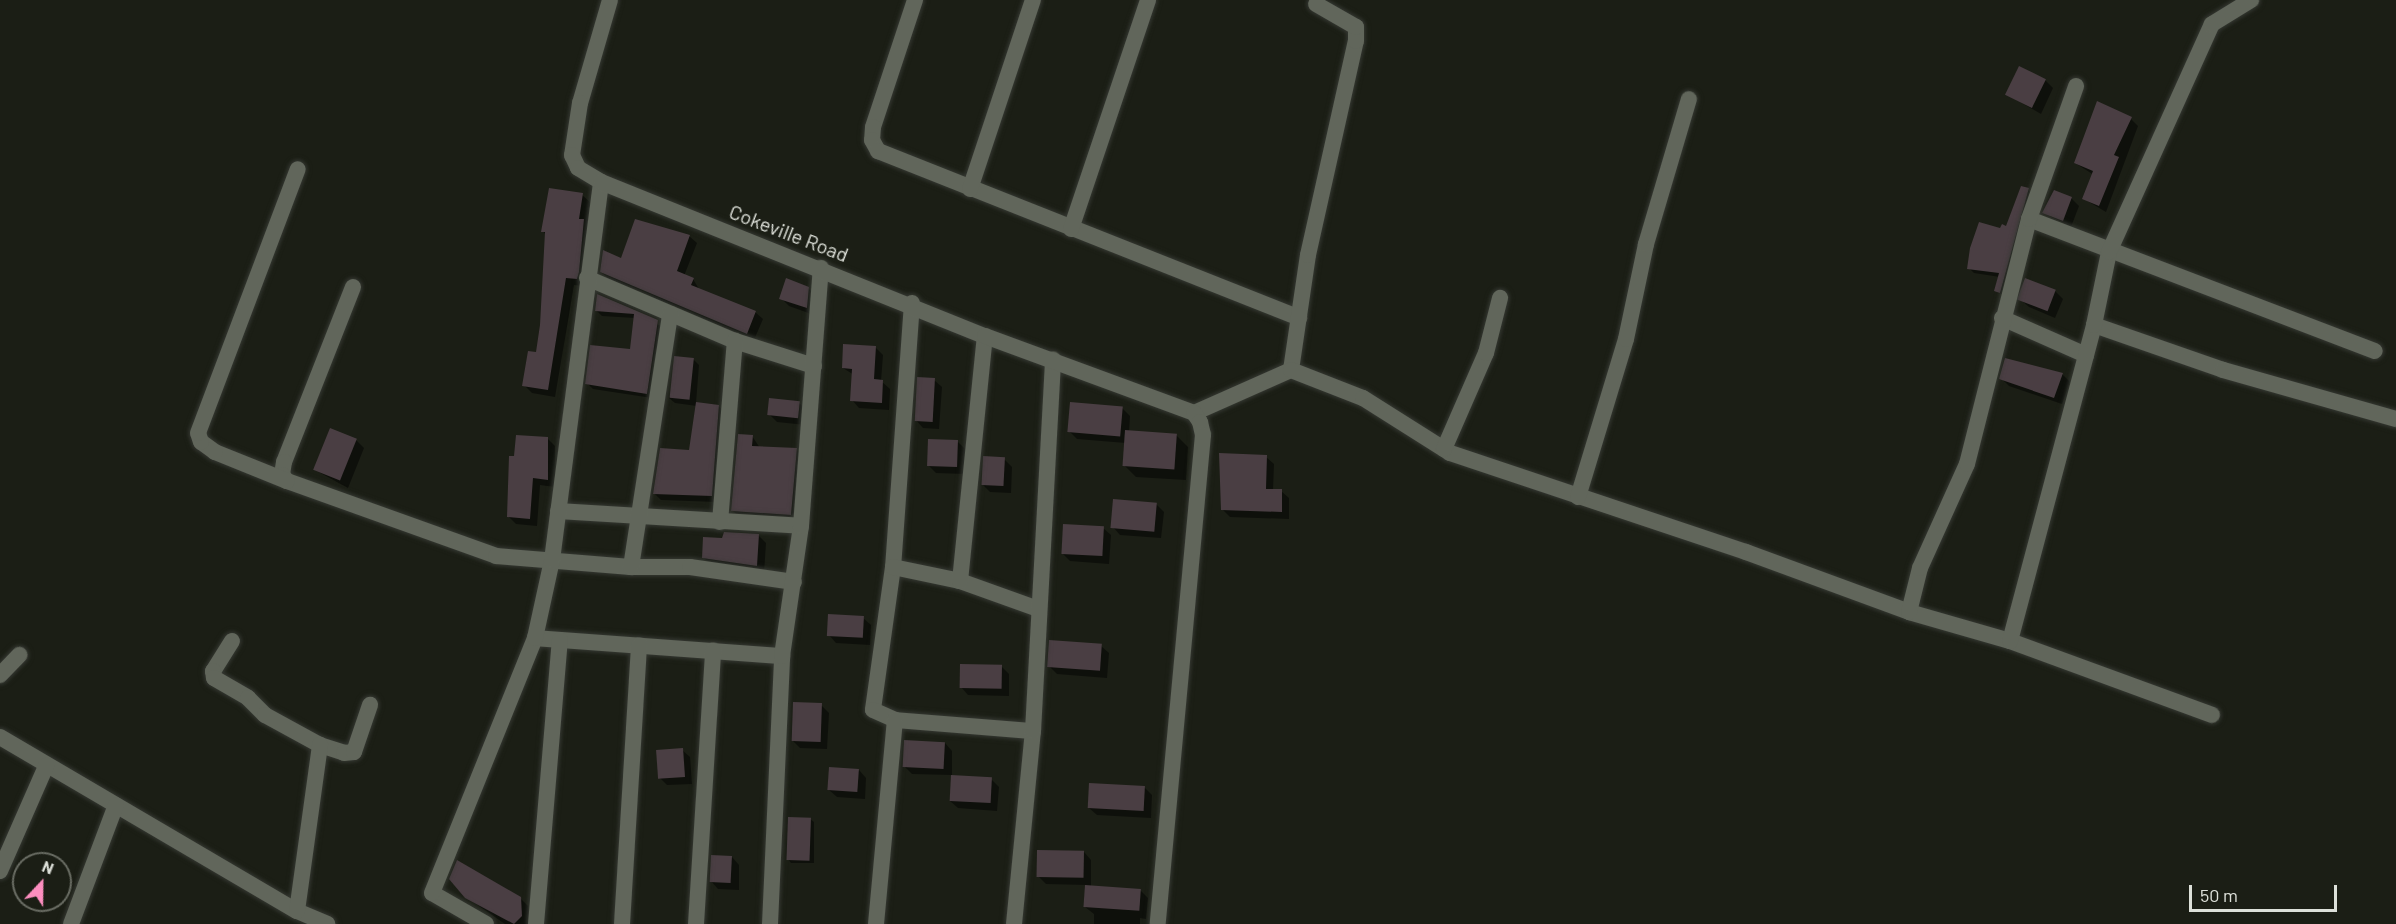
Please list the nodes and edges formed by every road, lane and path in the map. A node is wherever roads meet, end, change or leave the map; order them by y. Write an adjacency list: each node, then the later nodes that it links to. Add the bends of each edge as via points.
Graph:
1 (610, 0): 10 (street, Cokeville Road, via 580,103 572,155 578,168)
2 (915, 0): 11 (street, via 872,140 878,152)
3 (1033, 0): 11 (street)
4 (1148, 0): 13 (street)
5 (2251, 0): 14 (street, via 2212,24)
6 (1316, 4): 21 (street, via 1356,27 1356,40 1313,234)
7 (2076, 86): 12 (street)
8 (1689, 99): 35 (street, via 1647,244 1623,350)
9 (298, 169): 34 (street, via 198,433 201,442 215,452)
10 (601, 182): 15 (street, Cokeville Road); 16 (street)
11 (970, 189): 13 (street)
12 (2029, 219): 14 (street); 22 (street)
13 (1071, 229): 21 (street)
14 (2109, 252): 23 (street); 26 (street)
15 (821, 268): 19 (street, Cokeville Road); 29 (street)
16 (587, 278): 20 (street); 36 (street)
17 (353, 287): 34 (street, via 284,462 282,475)
18 (1500, 298): 33 (street, via 1486,353)
19 (912, 303): 24 (street, Cokeville Road); 42 (street)
20 (670, 314): 25 (street); 37 (street)
21 (1299, 318): 30 (street)
22 (2002, 318): 27 (street); 46 (street, via 1970,456 1920,568)
23 (2094, 325): 27 (street); 32 (street, via 2223,370)
24 (985, 336): 28 (street, Cokeville Road); 43 (street)
25 (735, 341): 29 (street); 38 (street)
26 (2375, 351)
27 (2086, 355): 50 (street)
28 (1053, 360): 31 (street, Cokeville Road); 45 (street)
29 (814, 366): 39 (street)
30 (1291, 370): 31 (street); 33 (street, via 1364,398)
31 (1194, 413): 75 (street, via 1203,435)
32 (2396, 419)
33 (1444, 449): 35 (street)
34 (287, 481): 40 (street, via 476,551)
35 (1578, 497): 46 (street, via 1746,552)
36 (558, 511): 37 (street); 40 (street)
37 (639, 517): 38 (street); 41 (street)
38 (720, 522): 39 (street)
39 (801, 526): 44 (street)
40 (552, 560): 41 (street); 47 (street)
41 (630, 567): 44 (street, via 690,567)
42 (892, 567): 43 (street); 58 (street, via 873,710)
43 (960, 581): 45 (street)
44 (794, 582): 54 (street)
45 (1038, 609): 59 (street)
46 (1909, 612): 50 (street)
47 (535, 638): 48 (street); 68 (street, via 432,892)
48 (560, 640): 51 (street); 69 (street)
49 (232, 641): 61 (street, via 213,671 214,678 248,698 265,715)
50 (2010, 641): 57 (street)
51 (639, 646): 52 (street); 70 (street)
52 (713, 651): 54 (street); 71 (street)
53 (20, 656): 55 (street)
54 (782, 656): 72 (street)
55 (0, 675)
56 (370, 705): 61 (street, via 351,754)
57 (2212, 715)
58 (895, 720): 59 (street); 73 (street)
59 (1033, 731): 74 (street)
60 (0, 737): 62 (street)
61 (320, 745): 65 (street)
62 (46, 766): 63 (street); 64 (street)
63 (116, 806): 65 (street); 66 (street)
64 (0, 871)
65 (297, 911): 67 (street)
66 (70, 924)
67 (327, 924)
68 (486, 924)
69 (536, 924)
70 (622, 924)
71 (696, 924)
72 (770, 924)
73 (876, 924)
74 (1014, 924)
75 (1158, 924)

